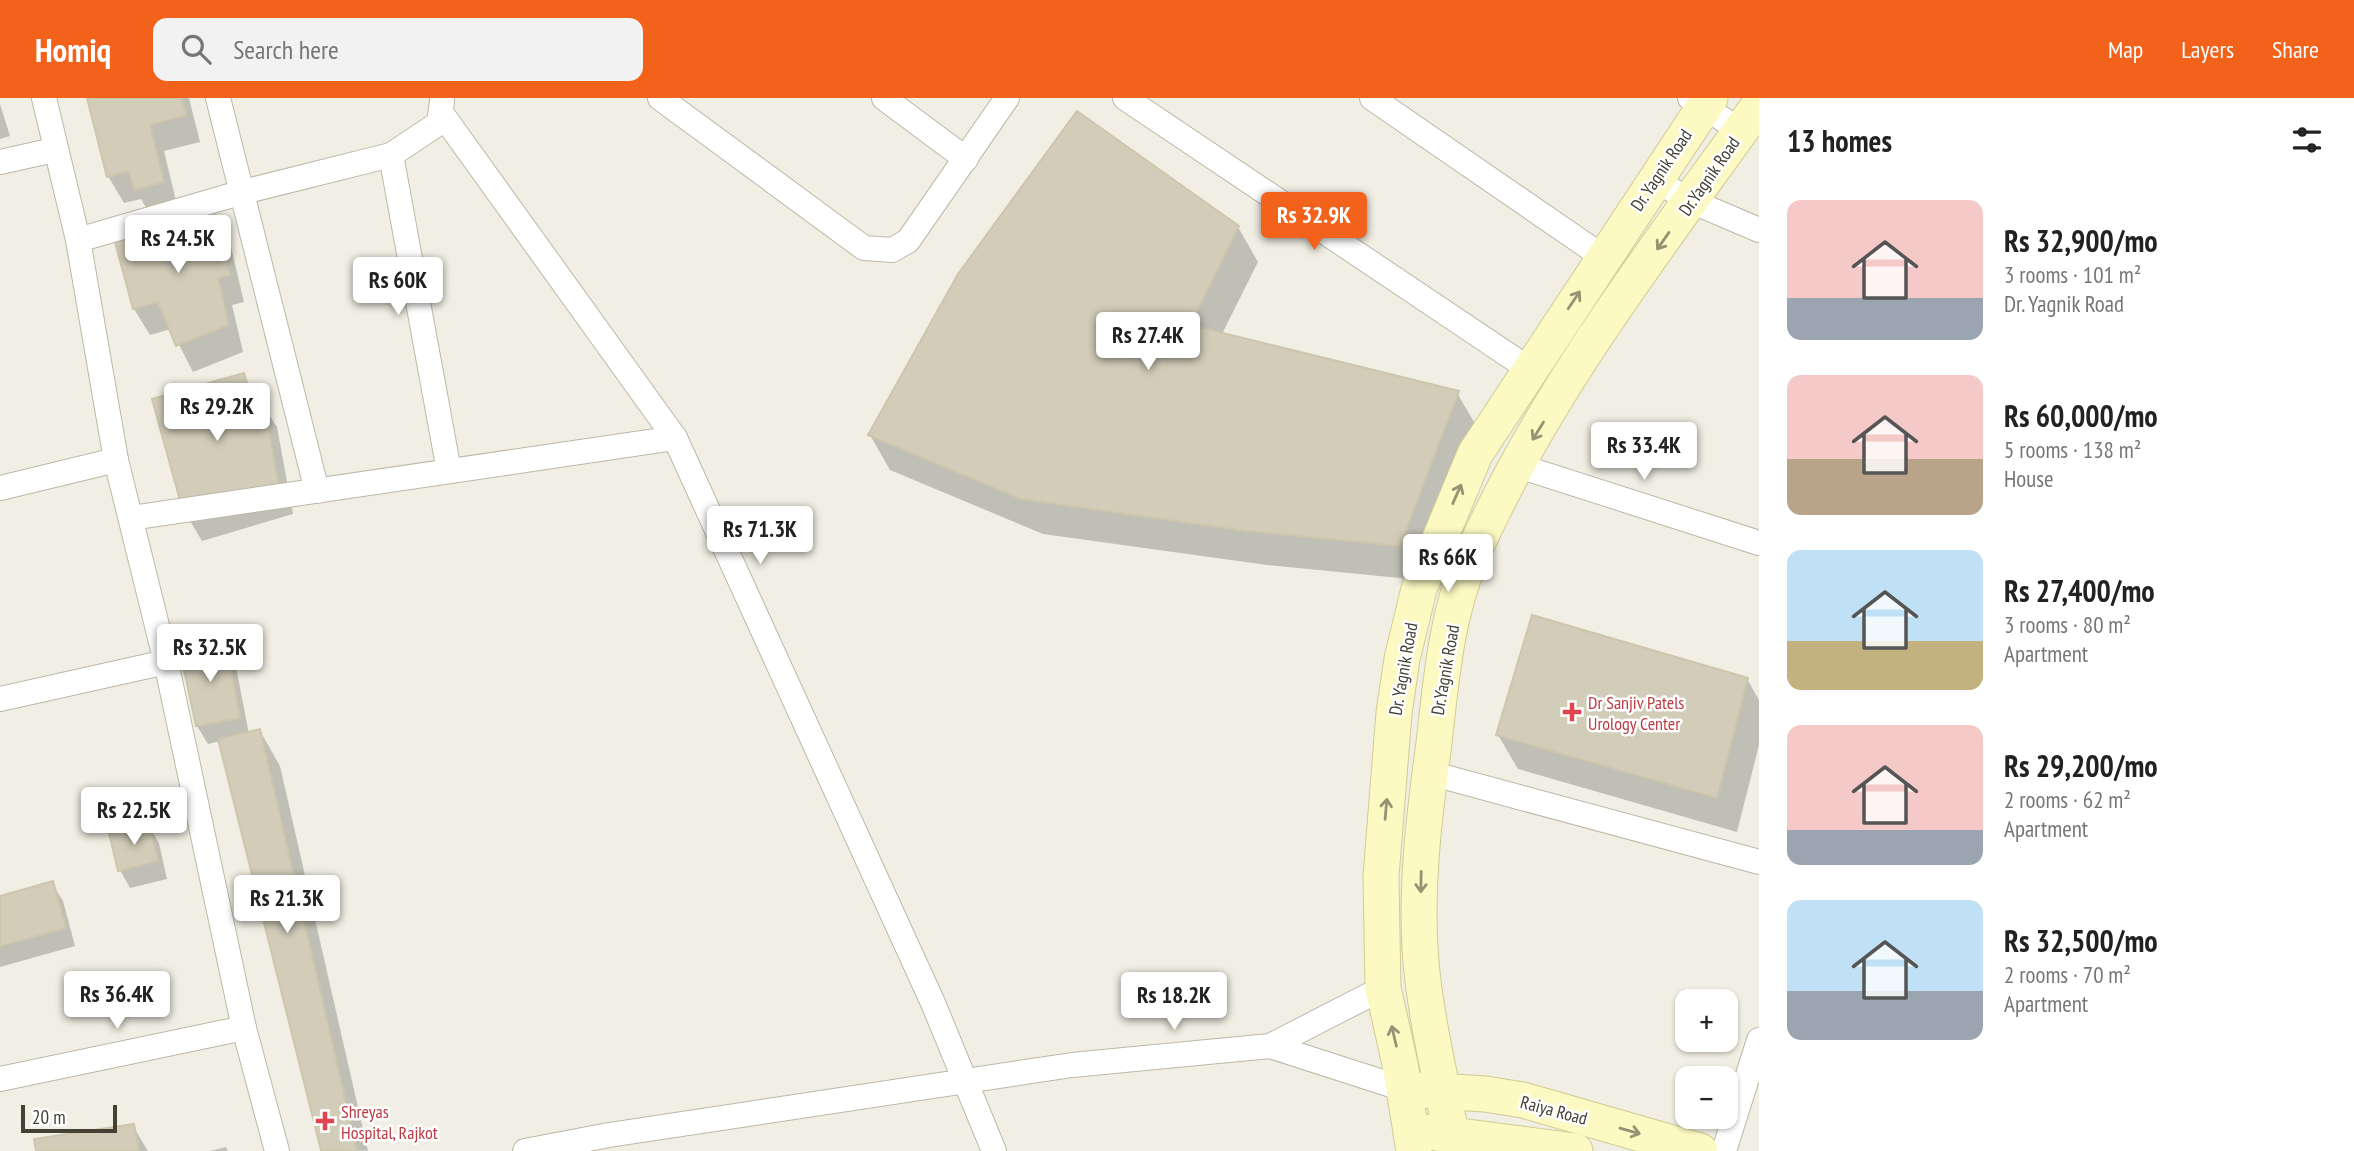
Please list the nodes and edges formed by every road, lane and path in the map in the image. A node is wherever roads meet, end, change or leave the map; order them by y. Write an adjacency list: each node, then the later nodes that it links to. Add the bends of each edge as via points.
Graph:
1 (44, 98): 11 (street)
2 (218, 98): 16 (street)
3 (660, 98): 13 (street, via 864,248 891,250 908,241)
4 (884, 98): 13 (street)
5 (1007, 98): 13 (street)
6 (1125, 98): 21 (street)
7 (1372, 98): 20 (street)
8 (1701, 101): 10 (street); 15 (street, Dr. Yagnik Road)
9 (441, 106): 12 (street, via 439,123); 22 (street)
10 (1750, 118): 17 (street, Dr.Yagnik Road)
11 (54, 149): 14 (street); 19 (street)
12 (391, 155): 16 (street); 25 (street)
13 (967, 159)
14 (0, 162)
15 (1655, 180): 17 (street); 20 (street, Dr. Yagnik Road)
16 (243, 192): 19 (street); 27 (street)
17 (1691, 201): 18 (street); 24 (street, Dr.Yagnik Road, one-way to 24)
18 (1759, 230)
19 (78, 240): 23 (street)
20 (1603, 257): 21 (street, Dr. Yagnik Road, one-way to 20)
21 (1529, 369): 34 (street, Dr. Yagnik Road, one-way to 21, via 1381,876 1402,659 1419,589 1445,522 1475,454)
22 (675, 438): 25 (street); 39 (street)
23 (116, 460): 26 (street); 28 (street)
24 (1516, 465): 29 (street); 32 (street, Dr.Yagnik Road, via 1470,561 1445,647)
25 (449, 471): 27 (street)
26 (0, 488)
27 (317, 491): 28 (street)
28 (131, 518): 30 (street)
29 (1759, 543)
30 (166, 662): 31 (street); 35 (street)
31 (0, 698)
32 (1430, 773): 33 (street); 41 (street, Dr.Yagnik Road, one-way to 41, via 1421,864 1420,948)
33 (1759, 862)
34 (1383, 988): 37 (street); 40 (street, Dr. Yagnik Road, one-way to 34)
35 (244, 1028): 38 (street); 44 (street)
36 (1759, 1040): 49 (street)
37 (1270, 1046): 39 (street, via 1154,1055); 40 (street)
38 (0, 1079)
39 (966, 1081): 45 (street); 46 (street)
40 (1404, 1089): 41 (street, Raiya Road); 42 (street, Dr. Yagnik Road)
41 (1444, 1091): 43 (street, Dr.Yagnik Road); 48 (street, Raiya Road, one-way to 48, via 1523,1100)
42 (1412, 1141): 43 (street, Raiya Road)
43 (1453, 1143): 47 (street, Raiya Road)
44 (278, 1151)
45 (525, 1151)
46 (994, 1151)
47 (1575, 1151)
48 (1700, 1151)
49 (1724, 1151)

